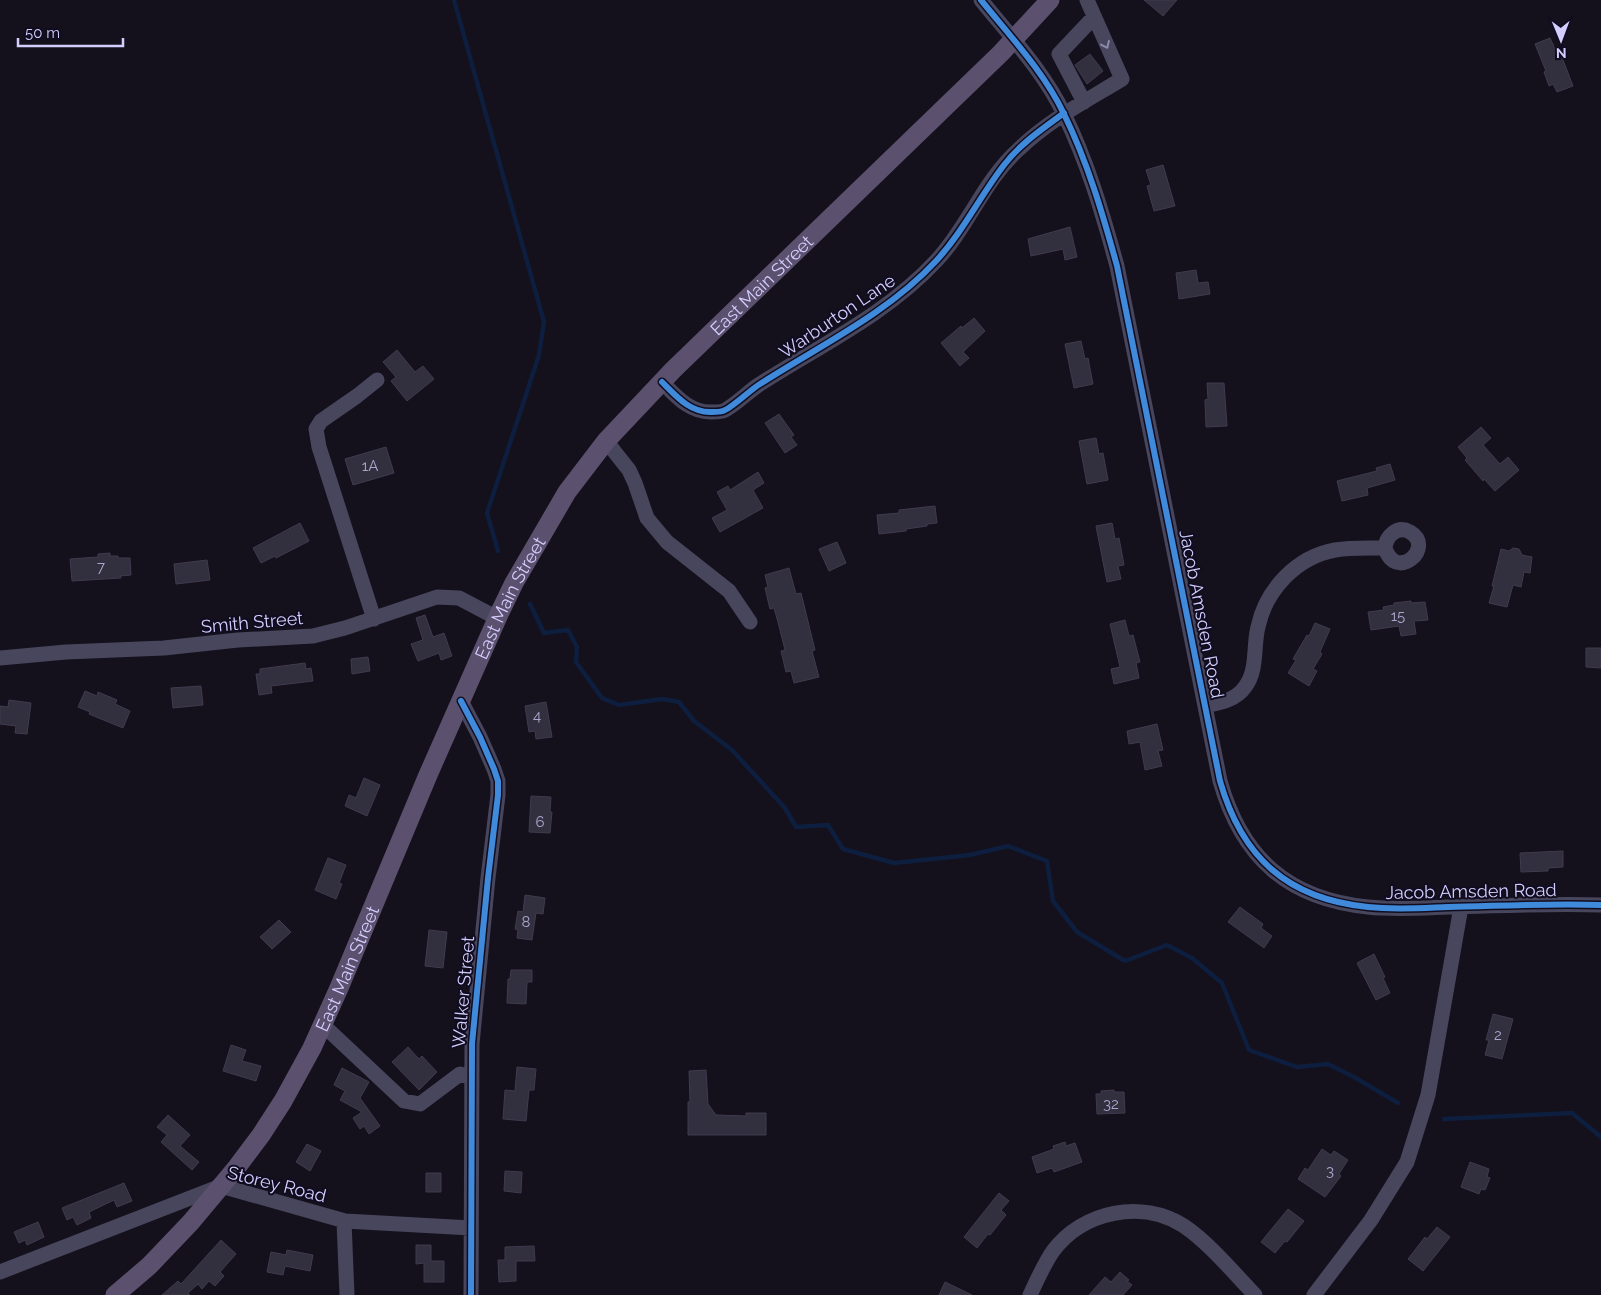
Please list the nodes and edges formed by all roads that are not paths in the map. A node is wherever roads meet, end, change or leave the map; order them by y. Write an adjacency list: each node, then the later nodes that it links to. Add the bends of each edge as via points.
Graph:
1 (981, 0): 5 (street, Jacob Amsden Road)
2 (1050, 0): 5 (main road, East Main Street)
3 (1087, 0): 4 (street)
4 (1094, 17): 6 (street, via 1059,54); 6 (street, Warburton Lane, one-way to 6, via 1122,79)
5 (1013, 39): 7 (street, Jacob Amsden Road); 9 (main road, East Main Street)
6 (1084, 102): 7 (street, Warburton Lane)
7 (1064, 114): 9 (street, Warburton Lane, via 1017,150 936,261 871,315 758,385 723,411 693,409); 17 (street, Jacob Amsden Road, via 1089,173 1117,266)
8 (377, 380): 13 (street, via 320,421 316,429)
9 (662, 382): 10 (main road, East Main Street)
10 (606, 441): 12 (main road, East Main Street, via 567,492); 14 (street, via 629,470 647,518 667,542 729,591)
11 (1386, 548): 17 (street, via 1334,550 1316,556 1285,576 1272,591 1264,608 1258,627 1254,669 1245,688 1230,700)
12 (497, 618): 13 (street, Smith Street, via 459,598 437,598); 16 (main road, East Main Street)
13 (374, 619): 15 (street, Smith Street, via 313,636)
14 (750, 622)
15 (0, 658)
16 (460, 701): 20 (main road, East Main Street); 21 (street, Walker Street, via 480,737 498,781)
17 (1205, 706): 19 (street, Jacob Amsden Road, via 1226,800 1240,833 1263,862 1302,889 1325,900 1370,907)
18 (1601, 904): 19 (street, Jacob Amsden Road)
19 (1461, 907): 31 (street, via 1428,1095 1407,1162 1371,1220)
20 (322, 1025): 21 (street, via 404,1101 420,1104 460,1074); 22 (main road, East Main Street, via 283,1101)
21 (471, 1077): 24 (street, Walker Street)
22 (221, 1186): 23 (street, Storey Road); 25 (street, Storey Road); 26 (main road, East Main Street, via 170,1245)
23 (344, 1220): 24 (street, Storey Road); 27 (street)
24 (471, 1228): 28 (street, Walker Street)
25 (0, 1272)
26 (115, 1295)
27 (347, 1295)
28 (472, 1295)
29 (1030, 1295): 30 (street, via 1053,1251 1076,1229 1105,1215 1137,1211 1168,1218 1188,1230)
30 (1256, 1295)
31 (1314, 1295)

